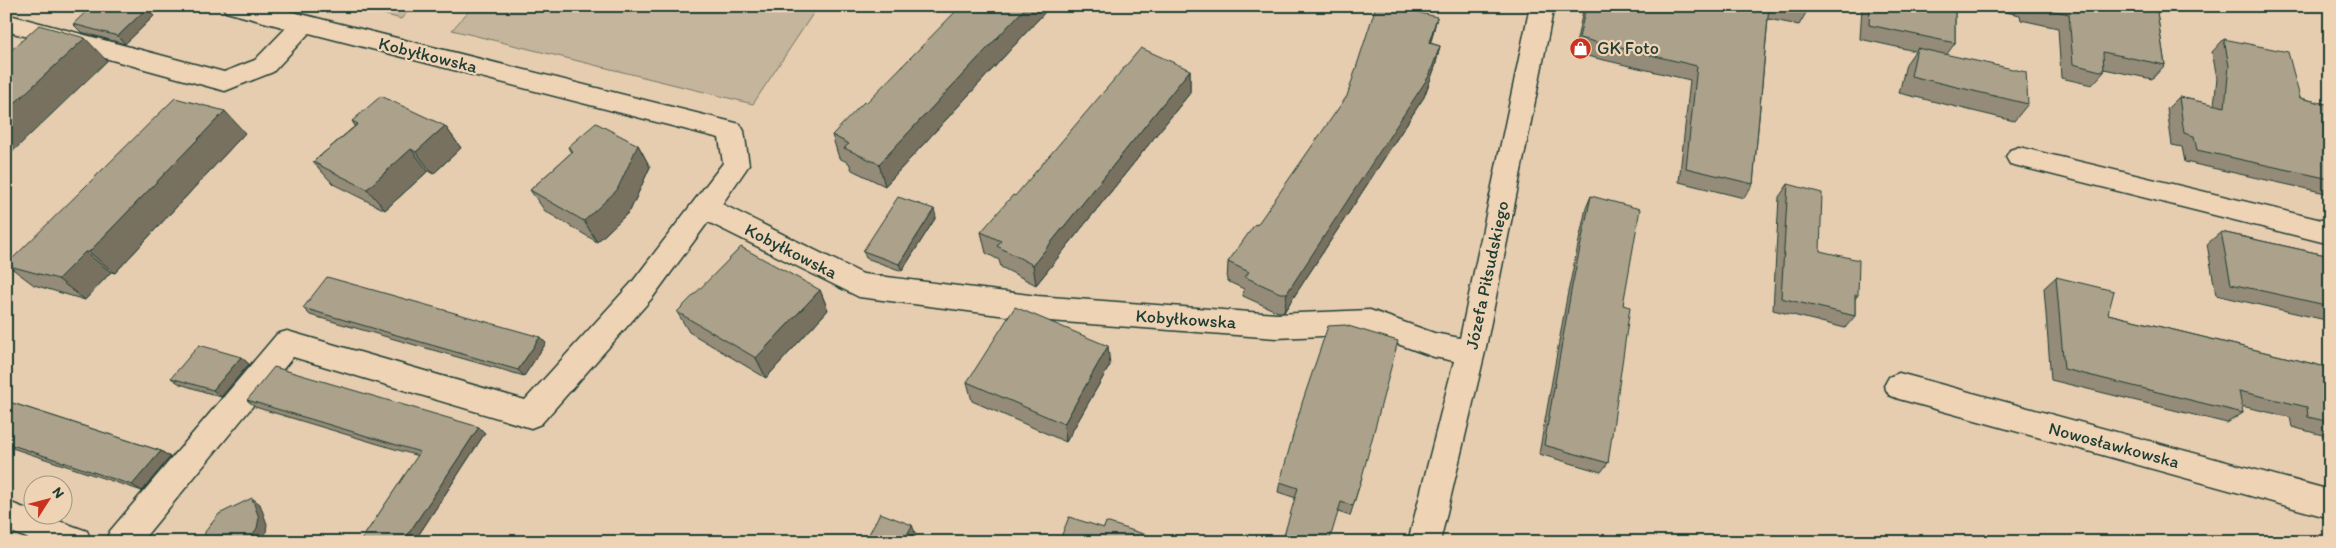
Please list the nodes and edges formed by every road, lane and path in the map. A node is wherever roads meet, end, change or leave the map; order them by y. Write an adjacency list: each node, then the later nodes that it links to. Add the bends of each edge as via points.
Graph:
1 (234, 6): 4 (street, Kobyłkowska)
2 (1542, 6): 8 (street, Józefa Piłsudskiego)
3 (6, 22): 4 (street, via 225,82 264,66)
4 (304, 24): 6 (street, Kobyłkowska, via 731,131 736,165)
5 (2019, 157): 7 (street)
6 (705, 208): 8 (street, Kobyłkowska, via 859,285 1037,308 1276,326 1370,322 1434,345); 13 (street, via 643,288 531,415 287,344)
7 (2330, 233)
8 (1470, 352): 14 (street, Józefa Piłsudskiego)
9 (1899, 386): 10 (street, Nowosławkowska)
10 (2330, 504)
11 (6, 515): 12 (street)
12 (76, 542)
13 (121, 542)
14 (1424, 542)

